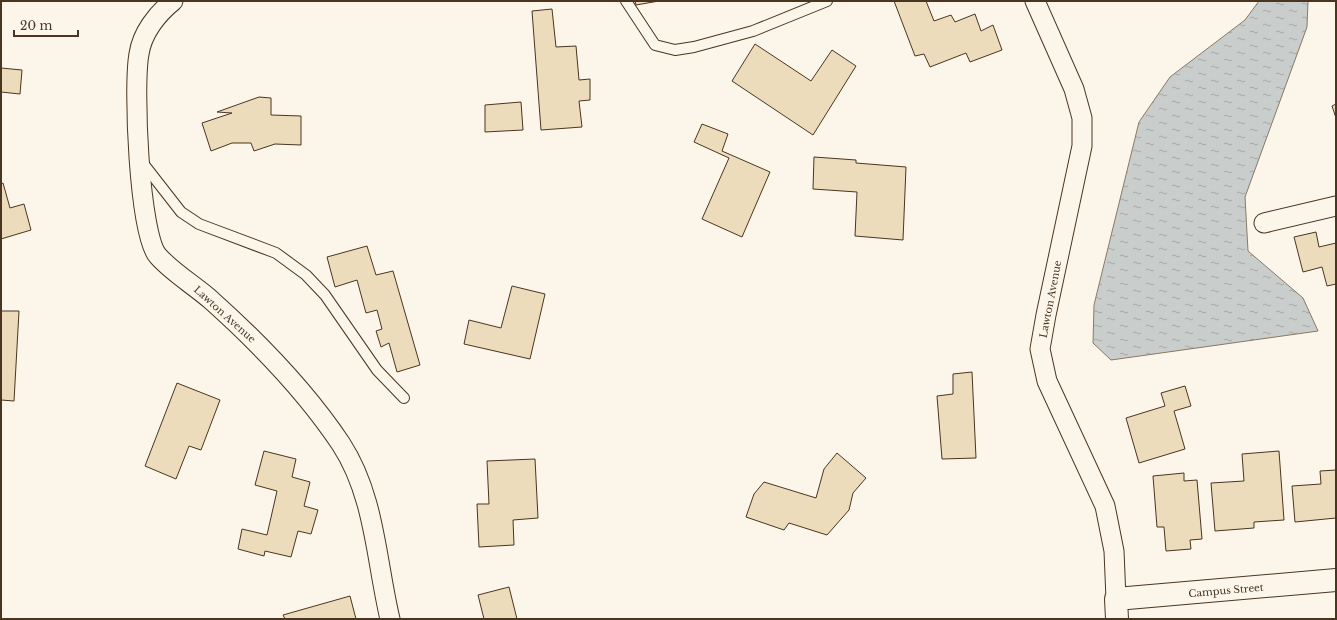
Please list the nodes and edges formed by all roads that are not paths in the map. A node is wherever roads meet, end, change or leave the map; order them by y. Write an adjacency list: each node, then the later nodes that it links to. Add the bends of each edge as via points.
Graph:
1 (173, 1): 5 (street, Lawton Avenue, via 160,12 146,34 139,54 137,126)
2 (626, 1): 3 (lane, via 655,45 675,50 753,31)
3 (827, 1)
4 (1035, 1): 10 (street, Lawton Avenue, via 1074,90 1082,118 1082,146 1040,349 1047,381 1104,506 1114,551)
5 (140, 159): 8 (lane, via 181,212 199,224 276,253 306,275 325,295 377,370); 11 (street, Lawton Avenue, via 148,229 157,256 211,300 266,351 341,444 356,472 370,511)
6 (1336, 206): 7 (street)
7 (1264, 223)
8 (404, 398)
9 (1336, 580): 10 (street, Campus Street)
10 (1116, 609)
11 (390, 619)

